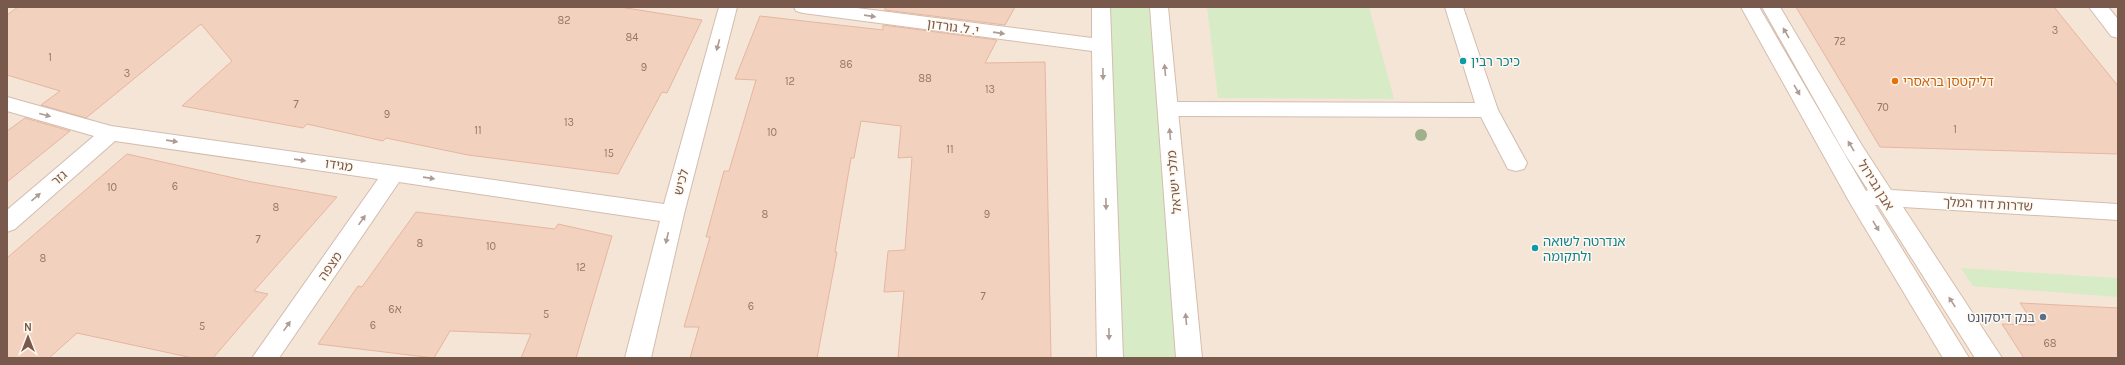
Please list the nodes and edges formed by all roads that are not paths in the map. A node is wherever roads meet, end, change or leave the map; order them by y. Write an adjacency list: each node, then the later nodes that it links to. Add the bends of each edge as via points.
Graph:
1 (728, 7): 20 (street, לכיש, one-way to 20)
2 (803, 7): 10 (street, י. ל. גורדון, one-way to 10)
3 (1100, 7): 10 (street)
4 (1159, 7): 12 (street, מלכי ישראל, one-way to 4)
5 (1454, 7): 13 (street)
6 (1750, 7): 17 (street, אבן גבירול, one-way to 17)
7 (1771, 7): 18 (street, אבן גבירול, one-way to 7)
8 (2098, 7): 9 (street)
9 (2118, 32)
10 (1102, 46): 24 (street, one-way to 24)
11 (7, 104): 14 (street, מגידו, one-way to 14)
12 (1168, 109): 13 (street); 25 (street, מלכי ישראל, one-way to 12)
13 (1488, 110): 15 (street)
14 (111, 132): 16 (street, מגידו, one-way to 16); 21 (street, גזר, one-way to 14)
15 (1516, 163)
16 (394, 173): 20 (street, מגידו, one-way to 20); 22 (street, מצפה, one-way to 16)
17 (1858, 197): 18 (street, שדרות דוד המלך); 26 (street, אבן גבירול, one-way to 26)
18 (1884, 198): 19 (street, שדרות דוד המלך); 27 (street, אבן גבירול, one-way to 18)
19 (2118, 212)
20 (672, 214): 23 (street, לכיש, one-way to 23)
21 (7, 223)
22 (265, 358)
23 (638, 358)
24 (1110, 358)
25 (1189, 358)
26 (1956, 358)
27 (1989, 358)

